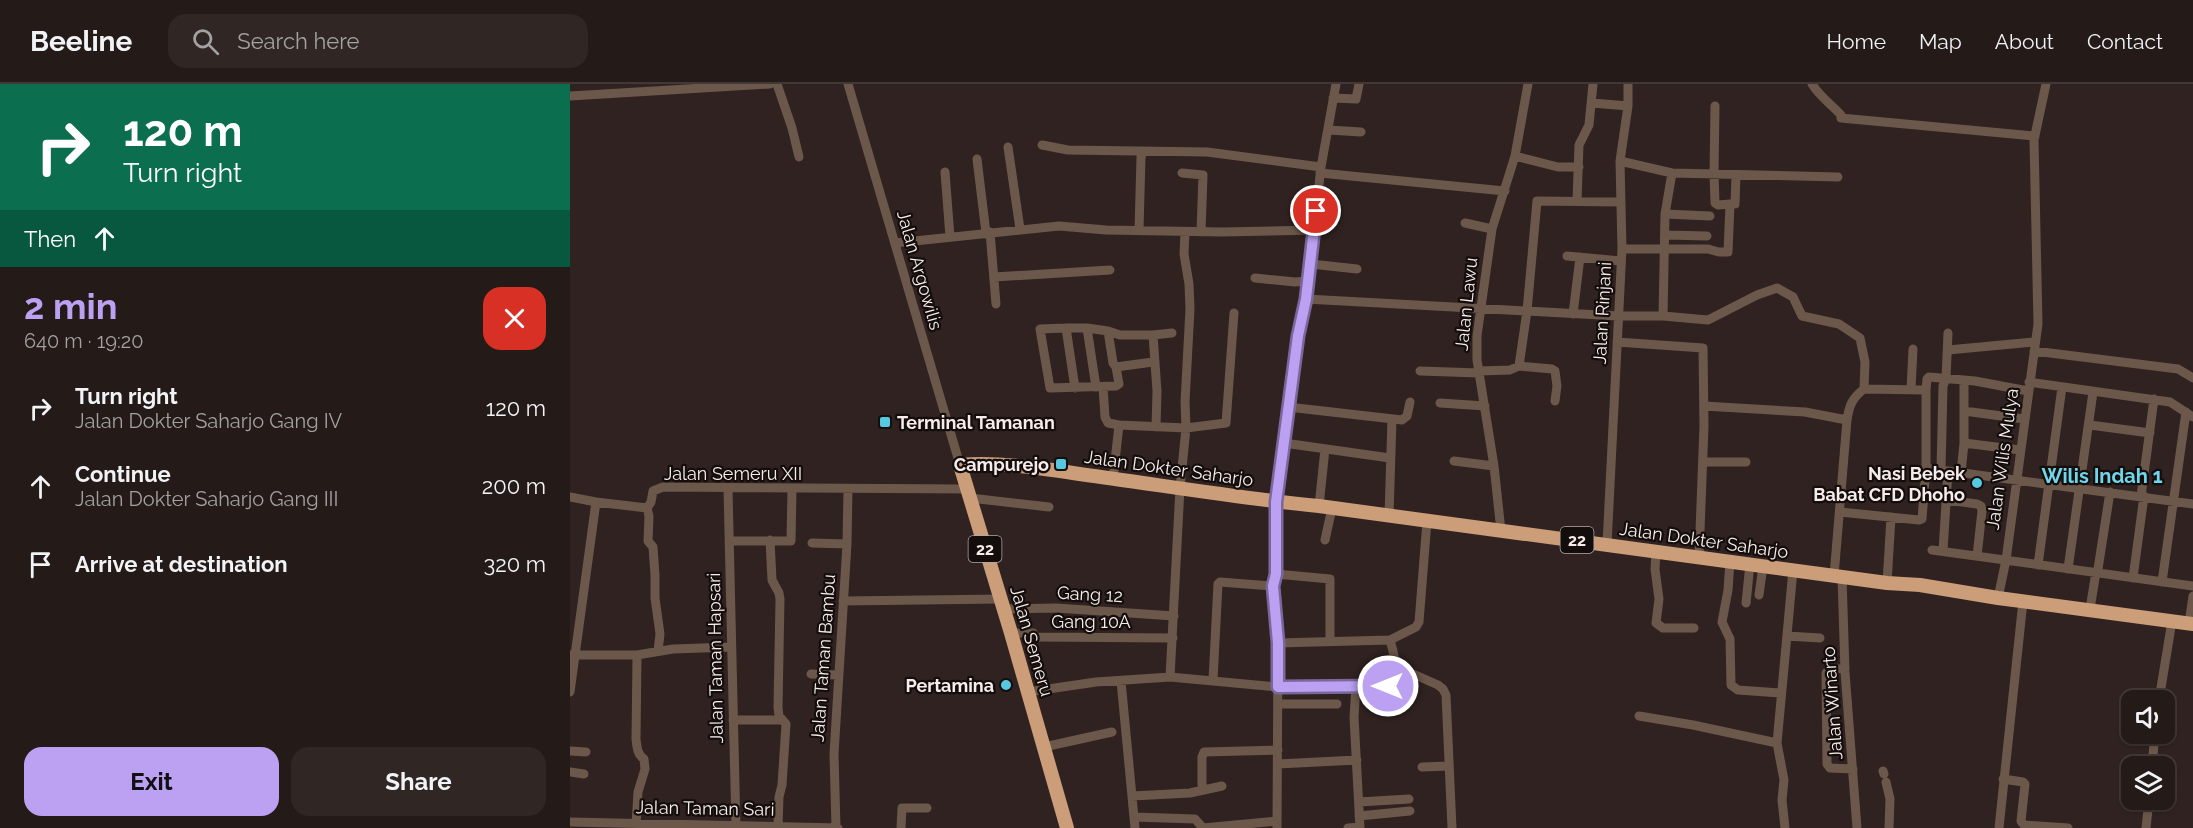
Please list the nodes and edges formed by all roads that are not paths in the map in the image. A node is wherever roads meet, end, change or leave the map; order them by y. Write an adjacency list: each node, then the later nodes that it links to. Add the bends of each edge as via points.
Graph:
1 (770, 84): 11 (street)
2 (777, 84): 26 (street)
3 (848, 84): 54 (street, Jalan Argowilis)
4 (1336, 84): 15 (street)
5 (1359, 84): 15 (street, via 1356,99)
6 (1528, 84): 25 (street, Jalan Lawu)
7 (1593, 84): 16 (street)
8 (1628, 84): 17 (street, Jalan Rinjani)
9 (1812, 84): 21 (street, via 1841,118)
10 (2046, 84): 21 (street, Jalan Wilis Mulya)
11 (680, 86): 12 (street)
12 (639, 88): 13 (street)
13 (604, 89): 14 (street)
14 (570, 96)
15 (1334, 98): 19 (street)
16 (1592, 103): 17 (street); 29 (street, via 1589,125 1579,145)
17 (1628, 106): 28 (street, Jalan Rinjani)
18 (1715, 106): 34 (street)
19 (1329, 130): 20 (street); 30 (street)
20 (1360, 132)
21 (2035, 136): 81 (street, Jalan Wilis Mulya, via 2038,324)
22 (1042, 145): 24 (street, via 1068,150)
23 (1008, 147): 44 (street)
24 (1143, 152): 30 (street, via 1207,152); 46 (street)
25 (1515, 156): 29 (street, via 1558,167); 37 (street, Jalan Lawu)
26 (800, 157)
27 (977, 159): 50 (street)
28 (1620, 161): 33 (street); 39 (street, Jalan Rinjani)
29 (1579, 167): 38 (street)
30 (1321, 170): 37 (street); 47 (street)
31 (945, 172): 53 (street)
32 (1182, 173): 49 (street, via 1203,175)
33 (1672, 173): 34 (street); 41 (street)
34 (1714, 174): 35 (street); 40 (street, via 1715,203)
35 (1736, 175): 36 (street); 40 (street, via 1735,204)
36 (1838, 177)
37 (1505, 191): 45 (street, Jalan Lawu)
38 (1577, 201): 39 (street); 69 (street, via 1536,203)
39 (1621, 202): 55 (street, Jalan Rinjani)
40 (1730, 204): 56 (street, via 1728,252)
41 (1665, 214): 42 (street); 51 (street)
42 (1710, 216)
43 (1465, 222): 45 (street)
44 (1020, 229): 46 (street, via 1059,226); 50 (street)
45 (1492, 229): 68 (street, Jalan Lawu)
46 (1139, 230): 48 (street)
47 (1315, 230): 49 (street); 60 (street)
48 (1185, 232): 49 (street); 115 (street, via 1190,309)
49 (1202, 232)
50 (988, 233): 53 (street); 63 (street)
51 (1666, 235): 52 (street); 56 (street)
52 (1707, 236)
53 (950, 237): 54 (street)
54 (895, 243): 125 (street, Jalan Argowilis)
55 (1622, 249): 56 (street); 59 (street, Jalan Rinjani)
56 (1665, 249): 73 (street)
57 (1567, 256): 58 (street)
58 (1580, 257): 59 (street); 71 (street)
59 (1621, 261): 72 (street, Jalan Rinjani)
60 (1311, 264): 61 (street); 65 (street)
61 (1357, 269)
62 (1110, 270): 63 (street)
63 (994, 278): 67 (street)
64 (1255, 279): 65 (street)
65 (1309, 281): 66 (street)
66 (1306, 299): 68 (street); 106 (street)
67 (996, 303)
68 (1479, 309): 69 (street); 88 (street, Jalan Lawu)
69 (1527, 311): 71 (street); 85 (street)
70 (1234, 313): 115 (street, via 1227,421)
71 (1573, 314): 72 (street)
72 (1618, 316): 73 (street); 80 (street, Jalan Rinjani)
73 (1663, 316): 96 (street, via 1708,320 1777,288 1793,297 1802,316 1839,324 1860,338 1865,362)
74 (1066, 328): 75 (street); 95 (street); 95 (street, via 1040,330 1050,388)
75 (1087, 328): 76 (street); 92 (street)
76 (1108, 331): 79 (street); 86 (street)
77 (1172, 333): 79 (street)
78 (1948, 333): 83 (street)
79 (1153, 335): 84 (street)
80 (1617, 342): 105 (street, via 1703,348); 160 (street, Jalan Rinjani)
81 (2034, 346): 83 (street); 90 (street, via 2178,369); 93 (street, Jalan Wilis Mulya)
82 (1913, 349): 97 (street)
83 (1947, 350): 89 (street)
84 (1153, 362): 86 (street); 114 (street)
85 (1519, 366): 88 (street); 101 (street, via 1556,371)
86 (1116, 367): 92 (street, via 1119,384)
87 (1420, 371): 88 (street)
88 (1479, 372): 104 (street, Jalan Lawu)
89 (1946, 378): 91 (street); 98 (street, via 1928,378); 128 (street)
90 (2193, 378)
91 (1964, 381): 93 (street); 107 (street)
92 (1099, 387): 95 (street); 112 (street, via 1108,423)
93 (2029, 387): 94 (street); 110 (street, Jalan Wilis Mulya)
94 (2062, 387): 99 (street); 132 (street)
95 (1075, 388)
96 (1864, 389): 97 (street); 111 (street, Jalan Winarto, via 1854,396)
97 (1911, 389): 98 (street)
98 (1926, 390): 127 (street)
99 (2094, 392): 100 (street); 113 (street)
100 (2154, 399): 108 (street, via 2170,402); 116 (street)
101 (1555, 400)
102 (1410, 402): 109 (street, via 1405,418)
103 (1440, 402): 104 (street)
104 (1485, 406): 126 (street, Jalan Lawu)
105 (1704, 406): 111 (street, via 1805,412); 123 (street)
106 (1288, 407): 109 (street); 117 (street)
107 (1964, 411): 110 (street); 118 (street)
108 (2189, 415): 143 (street)
109 (1392, 419): 121 (street)
110 (2024, 419): 120 (street, Jalan Wilis Mulya)
111 (1847, 420): 150 (street, Jalan Winarto)
112 (1119, 425): 114 (street); 130 (street)
113 (2090, 425): 116 (street); 134 (street)
114 (1156, 427): 115 (street)
115 (1186, 428): 133 (street)
116 (2150, 434): 140 (street)
117 (1284, 443): 119 (street); 145 (street)
118 (1964, 443): 120 (street); 129 (street)
119 (1325, 449): 121 (street); 148 (street)
120 (2020, 450): 131 (street, Jalan Wilis Mulya)
121 (1390, 458): 151 (street)
122 (1454, 461): 126 (street)
123 (1702, 462): 124 (street); 165 (street)
124 (1746, 462)
125 (960, 465): 130 (highway, Jalan Dokter Saharjo / 22, via 1047,469); 139 (highway, Jalan Semeru / 22)
126 (1494, 466): 154 (street, Jalan Lawu)
127 (1926, 468): 128 (street); 152 (street, via 1922,519)
128 (1945, 470): 129 (street); 142 (street)
129 (1961, 473): 131 (street)
130 (1113, 478): 133 (highway, Jalan Dokter Saharjo / 22)
131 (2017, 479): 132 (street); 166 (street, Jalan Wilis Mulya)
132 (2049, 483): 134 (street); 169 (street)
133 (1180, 488): 145 (highway, Jalan Dokter Saharjo / 22); 188 (street)
134 (2081, 488): 138 (street); 170 (street)
135 (728, 489): 136 (street, Jalan Semeru XII); 149 (street, Jalan Semeru XII, via 658,488); 157 (street, Jalan Taman Hapsari)
136 (792, 489): 137 (street, Jalan Semeru XII); 155 (street, via 791,541)
137 (848, 489): 139 (street, Jalan Semeru XII); 159 (street, Jalan Taman Bambu)
138 (2110, 492): 140 (street); 172 (street)
139 (968, 493): 147 (street, Jalan Semeru XII); 186 (highway, Jalan Semeru / 22)
140 (2143, 496): 143 (street); 175 (street)
141 (570, 497): 144 (street)
142 (1947, 500): 163 (street); 164 (street, via 1981,506)
143 (2173, 501): 146 (street); 176 (street)
144 (596, 502): 149 (street); 189 (street)
145 (1276, 502): 148 (highway, Jalan Dokter Saharjo / 22); 173 (street)
146 (2193, 504)
147 (1049, 507)
148 (1325, 507): 151 (highway, Jalan Dokter Saharjo / 22); 156 (street)
149 (647, 508): 201 (street, via 648,541 653,548 656,575)
150 (1839, 512): 152 (street); 174 (street, Jalan Winarto)
151 (1389, 516): 153 (highway, Jalan Dokter Saharjo / 22)
152 (1891, 517): 177 (street)
153 (1427, 521): 154 (highway, Jalan Dokter Saharjo / 22); 198 (street, via 1418,625)
154 (1501, 531): 160 (highway, Jalan Dokter Saharjo / 22)
155 (770, 540): 157 (street); 221 (street, via 772,580 780,598 777,679)
156 (1325, 540)
157 (729, 541): 200 (street, Jalan Taman Hapsari)
158 (812, 543): 159 (street)
159 (847, 544): 183 (street, Jalan Taman Bambu)
160 (1607, 544): 162 (highway, Jalan Dokter Saharjo / 22)
161 (1932, 550): 163 (street)
162 (1656, 551): 165 (highway, Jalan Dokter Saharjo / 22); 192 (street, via 1656,623 1663,628)
163 (1943, 551): 164 (street)
164 (1977, 556): 166 (street)
165 (1699, 557): 167 (highway, Jalan Dokter Saharjo / 22)
166 (2006, 560): 169 (street); 182 (street, Jalan Wilis Mulya)
167 (1730, 561): 168 (highway, Jalan Dokter Saharjo / 22); 216 (street, via 1722,622 1731,639 1731,685 1738,690)
168 (1756, 565): 171 (highway, Jalan Dokter Saharjo / 22); 180 (street); 185 (street)
169 (2038, 565): 170 (street)
170 (2068, 568): 172 (street)
171 (1793, 570): 174 (highway, Jalan Dokter Saharjo / 22); 194 (street)
172 (2098, 571): 175 (street); 187 (street)
173 (1276, 574): 178 (street); 197 (street, via 1330,579)
174 (1838, 576): 177 (highway, Jalan Dokter Saharjo / 22); 205 (street, Jalan Winarto)
175 (2133, 578): 176 (street)
176 (2162, 582): 179 (street)
177 (1887, 583): 182 (highway, Jalan Dokter Saharjo / 22)
178 (1273, 586): 199 (street); 209 (street, via 1218,584)
179 (2193, 586)
180 (1759, 595)
181 (2193, 596): 191 (street)
182 (1998, 598): 184 (highway, Jalan Dokter Saharjo / 22)
183 (843, 601): 186 (street, Gang 12); 207 (street, Jalan Taman Bambu)
184 (2023, 601): 187 (highway, Jalan Dokter Saharjo / 22); 236 (street)
185 (1746, 603)
186 (1002, 604): 188 (street, Gang 12); 193 (highway, Jalan Semeru / 22)
187 (2093, 609): 190 (highway, Jalan Dokter Saharjo / 22)
188 (1174, 616): 195 (street)
189 (575, 618): 202 (street)
190 (2172, 621): 191 (highway, Jalan Dokter Saharjo / 22); 213 (street)
191 (2191, 624)
192 (1694, 628)
193 (1011, 633): 195 (street, Gang 10A, via 1033,633 1034,637); 215 (highway, Jalan Semeru / 22)
194 (1787, 636): 196 (street); 216 (street)
195 (1173, 638): 208 (street)
196 (1820, 638)
197 (1330, 640): 198 (street); 199 (street)
198 (1390, 640): 204 (street)
199 (1278, 643): 212 (street)
200 (731, 647): 201 (street); 220 (street, Jalan Taman Hapsari)
201 (658, 651): 203 (street)
202 (572, 655): 203 (street); 214 (street)
203 (637, 655): 248 (street, via 636,739 645,769 638,792)
204 (1395, 666): 211 (street, via 1388,686); 231 (street, via 1443,689)
205 (1845, 668): 232 (street, Jalan Winarto); 232 (street, via 1826,673 1827,764 1830,768)
206 (811, 674): 207 (street)
207 (838, 675): 255 (street, Jalan Taman Bambu, via 834,754)
208 (1170, 677): 209 (street); 210 (street)
209 (1213, 680): 212 (street)
210 (1121, 681): 215 (street); 239 (street)
211 (1356, 686): 212 (street); 228 (street)
212 (1278, 687): 217 (street)
213 (2162, 690)
214 (570, 692)
215 (1028, 692): 224 (highway, Jalan Semeru / 22)
216 (1781, 693): 223 (street)
217 (1278, 704): 218 (street); 225 (street)
218 (1337, 704)
219 (1639, 716): 223 (street)
220 (733, 720): 221 (street); 253 (street, Jalan Taman Hapsari)
221 (782, 720): 252 (street, via 786,724)
222 (1113, 732): 224 (street)
223 (1777, 743): 262 (street, via 1784,780)
224 (1044, 747): 257 (highway, Jalan Semeru / 22)
225 (1278, 750): 229 (street); 238 (street, via 1204,752)
226 (570, 751): 227 (street)
227 (585, 752)
228 (1356, 760): 229 (street); 241 (street)
229 (1278, 764): 249 (street)
230 (1422, 766): 231 (street)
231 (1449, 766): 261 (street)
232 (1853, 769): 263 (street, Jalan Winarto)
233 (570, 772): 234 (street)
234 (584, 774)
235 (1884, 775): 264 (street, via 1890,799)
236 (2003, 779): 265 (street); 266 (street, via 2025,784 2021,822 2024,825)
237 (1222, 786): 238 (street)
238 (1202, 790): 239 (street)
239 (1132, 796): 246 (street)
240 (1409, 799): 241 (street)
241 (1359, 802): 245 (street)
242 (927, 808): 256 (street, via 902,808)
243 (2148, 810): 267 (street)
244 (1410, 811): 245 (street)
245 (1359, 816): 260 (street)
246 (1134, 818): 249 (street, via 1195,819 1203,828); 258 (street)
247 (570, 822): 250 (street, Jalan Taman Sari)
248 (636, 824): 250 (street, Jalan Taman Sari); 251 (street, Jalan Taman Sari)
249 (1277, 825)
250 (623, 826)
251 (679, 826): 253 (street, Jalan Taman Sari)
252 (778, 826): 253 (street, Jalan Taman Sari); 254 (street, Jalan Taman Sari)
253 (736, 827)
254 (793, 827): 255 (street, Jalan Taman Sari)
255 (837, 828)
256 (901, 828)
257 (1067, 828)
258 (1135, 828)
259 (1348, 828): 260 (street)
260 (1360, 828)
261 (1452, 828)
262 (1785, 828)
263 (1857, 828)
264 (1888, 828)
265 (1999, 828)
266 (2068, 828)
267 (2146, 828)

